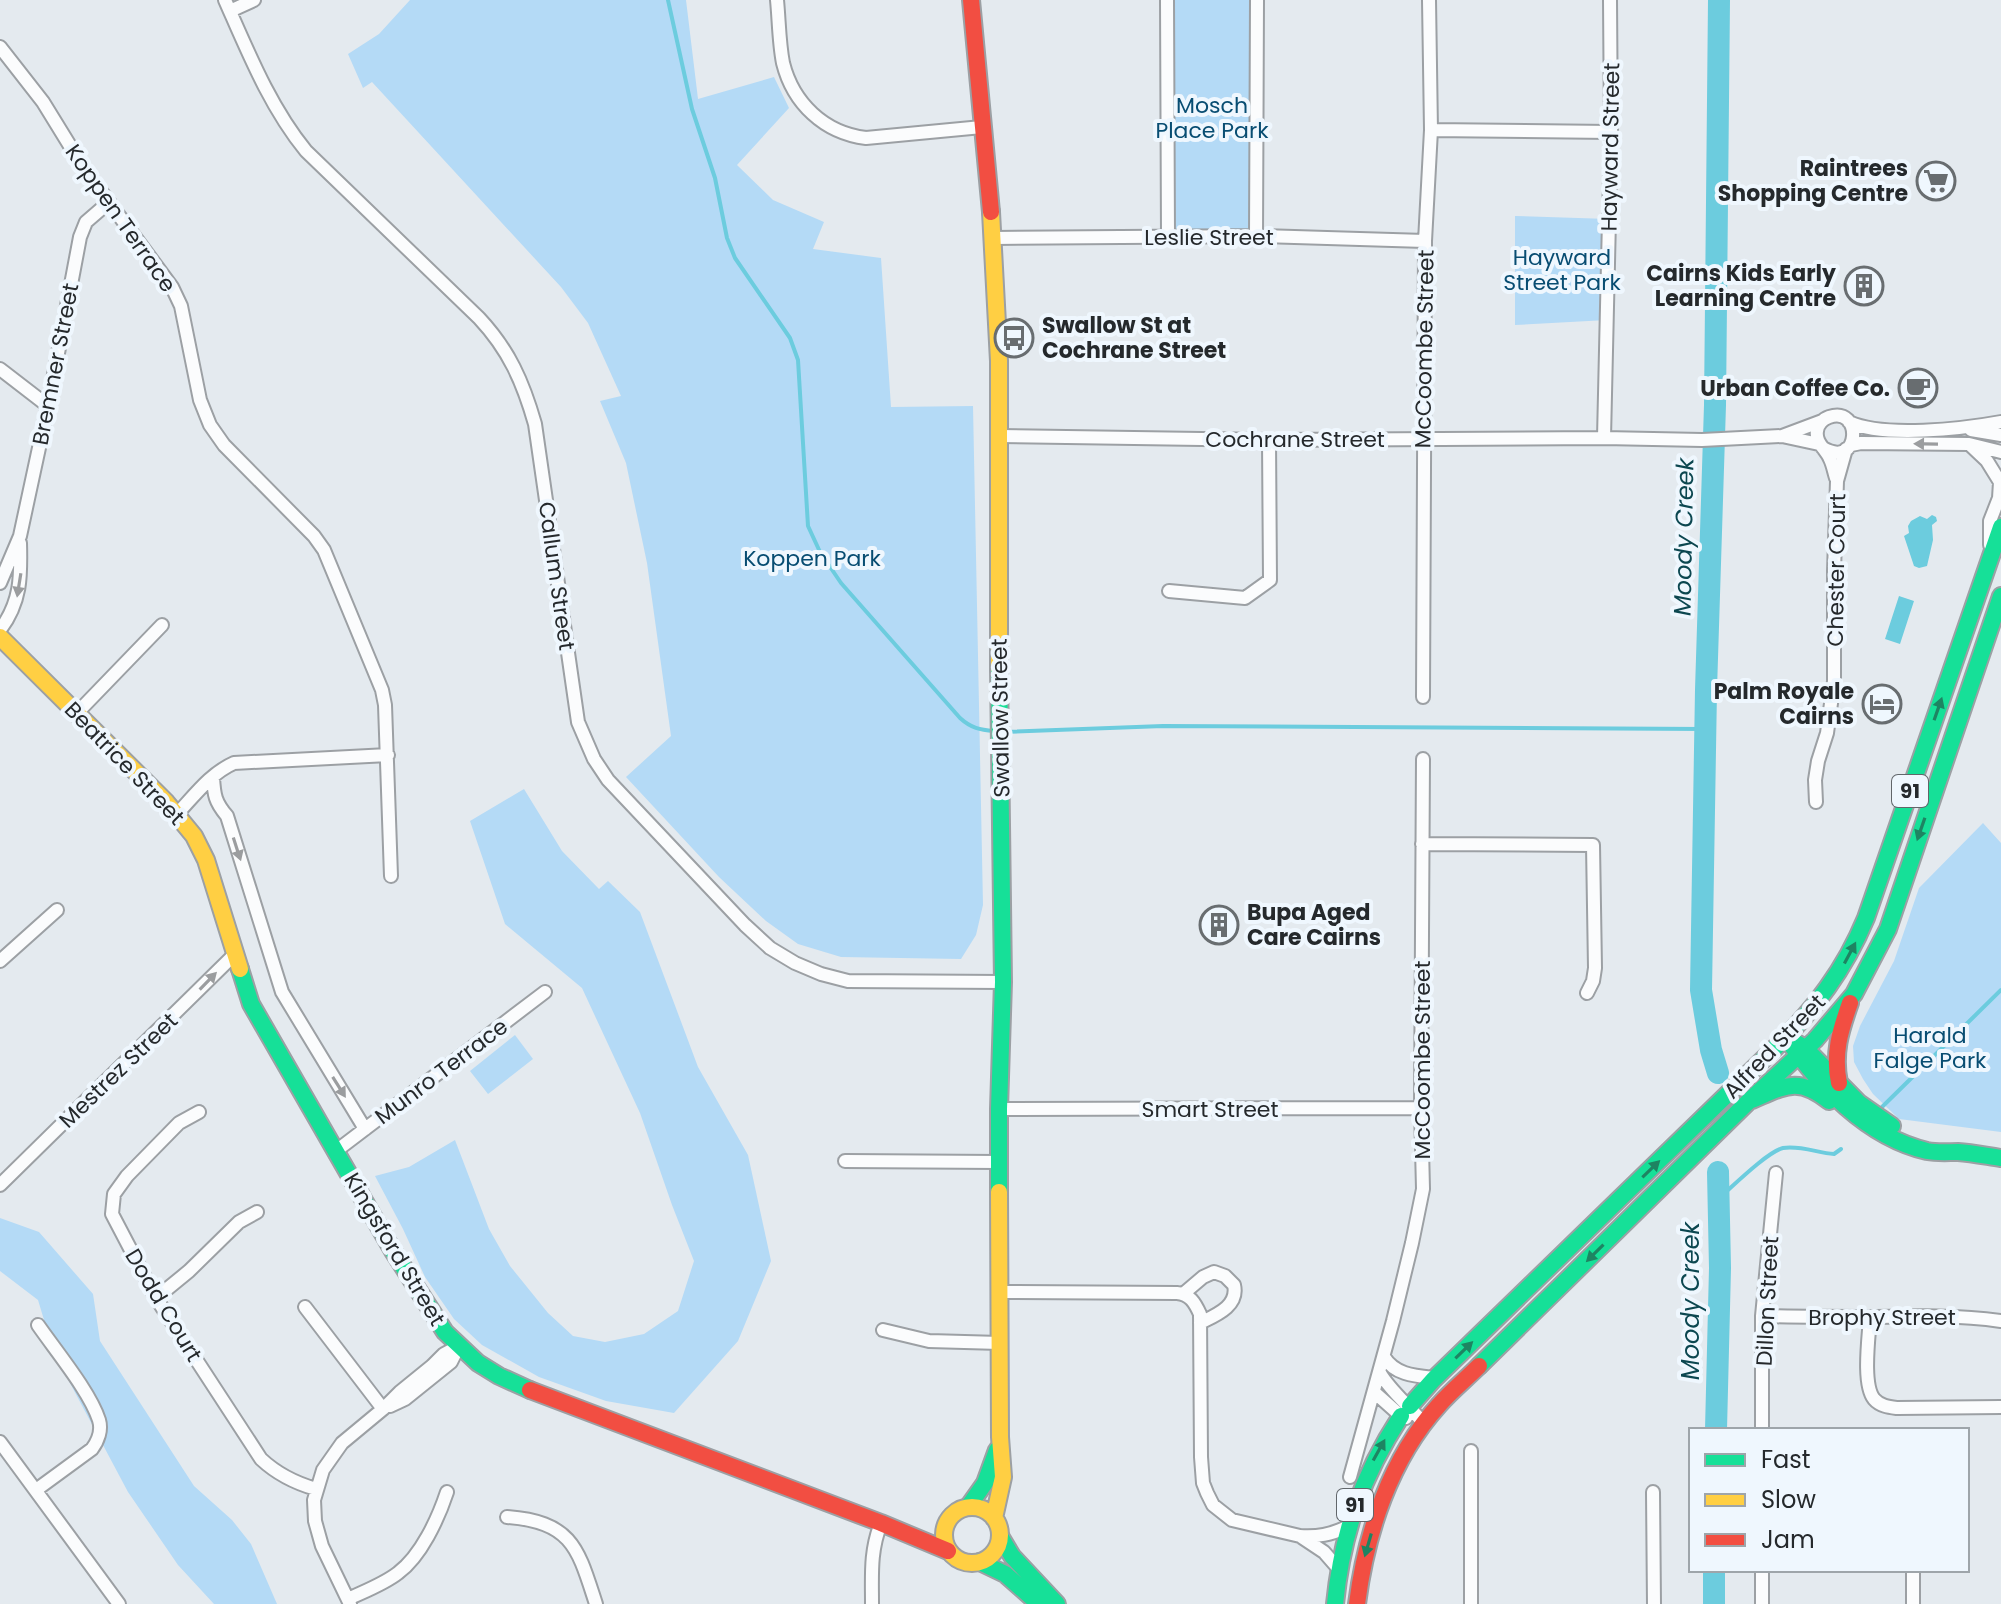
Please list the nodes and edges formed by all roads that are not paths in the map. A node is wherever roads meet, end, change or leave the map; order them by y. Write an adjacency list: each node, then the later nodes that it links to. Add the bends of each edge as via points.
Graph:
1 (254, 0): 8 (street)
2 (777, 0): 10 (street, via 787,77 822,122 866,138)
3 (971, 0): 10 (street, Swallow Street)
4 (1167, 0): 15 (street)
5 (1257, 0): 14 (street)
6 (1429, 0): 11 (street, McCoombe Street)
7 (1610, 0): 12 (street, Hayward Street)
8 (228, 5): 56 (street, Callum Street, via 293,135 479,318 509,356 535,424 578,722 608,780 745,925 795,963 848,981)
9 (0, 47): 13 (street, Koppen Terrace, via 43,102)
10 (982, 127): 16 (street, Swallow Street)
11 (1431, 130): 12 (street); 17 (street, McCoombe Street)
12 (1611, 132): 27 (street, Hayward Street)
13 (108, 203): 19 (street, Bremner Street, via 86,222 80,237); 46 (street, Koppen Terrace, via 181,306 210,425 314,536 327,557 382,690)
14 (1256, 236): 15 (street, Leslie Street); 17 (street, Leslie Street)
15 (1168, 237): 16 (street, Leslie Street)
16 (993, 238): 25 (street, Swallow Street)
17 (1425, 241): 28 (street, McCoombe Street)
18 (0, 369): 19 (street)
19 (48, 406): 36 (street, Bremner Street)
20 (1822, 421): 21 (street, via 1839,416); 26 (street, Cochrane Street); 31 (street, via 1817,432)
21 (1849, 422): 23 (street, via 1865,428); 32 (street, via 1854,433)
22 (2001, 422): 23 (street)
23 (1952, 429): 24 (street)
24 (2001, 435)
25 (999, 436): 29 (street, Cochrane Street); 56 (street, Swallow Street)
26 (1782, 436): 27 (street, Cochrane Street); 31 (street, Cochrane Street)
27 (1604, 438): 28 (street, Cochrane Street)
28 (1423, 439): 29 (street, Cochrane Street); 44 (street, McCoombe Street)
29 (1269, 440): 39 (street, via 1270,580 1245,598)
30 (1969, 444): 32 (street, one-way to 32); 33 (street); 37 (street, via 2000,482 1990,521)
31 (1821, 446): 32 (street, via 1835,453); 34 (street)
32 (1849, 447): 34 (street)
33 (2001, 452)
34 (1837, 481): 49 (street, Chester Court, via 1834,681 1815,780)
35 (2001, 527): 37 (street, Alfred Street / 91)
36 (20, 536): 38 (street, Bremner Street); 42 (street, Bremner Street, one-way to 42, via 15,605)
37 (1989, 560): 60 (street, Alfred Street / 91, one-way to 37, via 1839,973 1866,918)
38 (0, 583)
39 (1169, 591)
40 (2001, 596): 59 (street, Alfred Street / 91, one-way to 59, via 1888,929)
41 (162, 625): 45 (street)
42 (0, 630)
43 (0, 637): 45 (street, Beatrice Street)
44 (1423, 697)
45 (77, 713): 50 (street, Beatrice Street)
46 (388, 755): 48 (street, via 249,761 234,763); 52 (street, Koppen Terrace)
47 (1423, 759): 51 (street, McCoombe Street)
48 (213, 777): 50 (street); 67 (street, one-way to 67, via 214,796 227,816 282,992)
49 (1816, 802)
50 (177, 814): 54 (street, Beatrice Street, via 206,860)
51 (1422, 844): 58 (street, via 1593,845 1595,968); 64 (street, McCoombe Street)
52 (391, 876)
53 (57, 910): 55 (street)
54 (235, 954): 69 (street, Kingsford Street, via 251,1004); 75 (street, Mestrez Street, one-way to 54)
55 (0, 961)
56 (1003, 982): 65 (street, Swallow Street)
57 (545, 992): 67 (street, Munro Terrace)
58 (1587, 993)
59 (1854, 994): 61 (street, Alfred Street / 91); 62 (street, via 1837,1039)
60 (1786, 1037): 61 (street); 91 (street, Alfred Street / 91, one-way to 60)
61 (1801, 1052): 62 (street); 63 (street, Alfred Street / 91); 68 (street, via 1847,1107)
62 (1839, 1083): 70 (street, via 1879,1119)
63 (1750, 1100): 68 (street, via 1793,1085 1809,1087 1869,1135); 96 (street, Alfred Street / 91, one-way to 96)
64 (1421, 1108): 65 (street, Smart Street); 89 (street, McCoombe Street, via 1423,1189)
65 (999, 1109): 73 (street, Swallow Street)
66 (199, 1112): 79 (street, Dodd Court, via 179,1123 114,1194 114,1221)
67 (365, 1129): 69 (street, Munro Terrace)
68 (1911, 1147): 70 (street)
69 (336, 1151): 88 (street, Kingsford Street, via 430,1312)
70 (1952, 1152): 71 (street)
71 (2001, 1158)
72 (845, 1161): 73 (street)
73 (999, 1162): 77 (street, Swallow Street)
74 (1776, 1173): 81 (street, Dillon Street)
75 (0, 1185)
76 (257, 1212): 79 (street, via 239,1222)
77 (999, 1292): 78 (street); 87 (street, Swallow Street)
78 (1183, 1294): 84 (street, via 1196,1305); 84 (street, via 1214,1272 1234,1285 1230,1304)
79 (156, 1298): 102 (street, Dodd Court, via 261,1459 291,1480)
80 (305, 1307): 94 (street)
81 (1762, 1316): 82 (street, Brophy Street); 97 (street, Dillon Street)
82 (1870, 1317): 83 (street, Brophy Street); 93 (street, via 1867,1382 1882,1405)
83 (2001, 1321)
84 (1200, 1323): 113 (street, via 1201,1457 1207,1493 1232,1520)
85 (38, 1325): 103 (street, via 100,1422 92,1449)
86 (883, 1330): 87 (street, via 929,1341)
87 (1000, 1343): 98 (street, Swallow Street)
88 (459, 1346): 94 (street, via 438,1374); 110 (street, Kingsford Street, via 522,1387)
89 (1384, 1357): 90 (street, McCoombe Street); 91 (street, via 1402,1373)
90 (1380, 1373): 92 (street, McCoombe Street); 95 (street)
91 (1435, 1378): 95 (street, Alfred Street / 91)
92 (1374, 1392): 95 (street); 101 (street, McCoombe Street)
93 (2001, 1407)
94 (383, 1409): 102 (street, via 335,1451)
95 (1405, 1411): 96 (street); 111 (street, 91, one-way to 95, via 1374,1459)
96 (1424, 1424): 126 (street, 91, one-way to 126, via 1387,1486 1364,1557)
97 (1762, 1428)
98 (1000, 1437): 106 (street, Swallow Street, via 985,1483); 109 (street, Swallow Street, via 1003,1477)
99 (0, 1442): 103 (street)
100 (1471, 1451): 127 (street)
101 (1350, 1477)
102 (316, 1489): 119 (street, via 317,1532)
103 (36, 1490): 120 (street)
104 (447, 1492): 119 (street, via 414,1558)
105 (1653, 1492): 128 (street)
106 (968, 1507): 107 (street); 109 (street)
107 (951, 1516): 110 (street, Kingsford Street, via 922,1530); 114 (street, via 944,1534)
108 (507, 1517): 121 (street, via 528,1518 566,1537 580,1556)
109 (994, 1518): 112 (street)
110 (881, 1523): 114 (street, Kingsford Street); 122 (street, via 872,1554)
111 (1347, 1527): 113 (street, via 1322,1537); 116 (street, 91)
112 (1000, 1536): 115 (street, via 995,1553); 124 (street, via 1017,1563)
113 (1300, 1536): 116 (street)
114 (948, 1551): 115 (street, via 962,1562)
115 (980, 1562): 123 (street, via 1007,1574)
116 (1338, 1568): 125 (street, 91)
117 (1762, 1572): 129 (street)
118 (1913, 1572): 130 (street)
119 (349, 1602)
120 (119, 1604)
121 (596, 1604)
122 (872, 1604)
123 (1039, 1604)
124 (1057, 1604)
125 (1335, 1604)
126 (1357, 1604)
127 (1471, 1604)
128 (1654, 1604)
129 (1762, 1604)
130 (1913, 1604)

